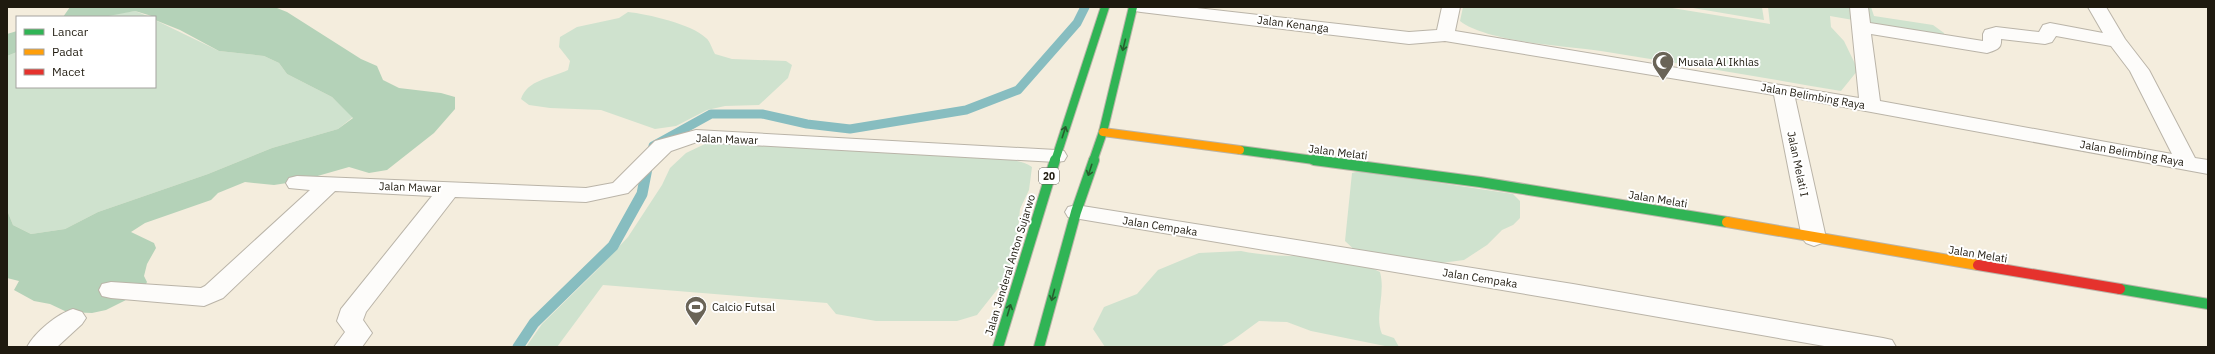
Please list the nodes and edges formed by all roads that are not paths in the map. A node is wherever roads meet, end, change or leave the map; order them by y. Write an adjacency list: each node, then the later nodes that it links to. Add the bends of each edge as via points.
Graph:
1 (1105, 7): 13 (main road, Jalan Jenderal Anton Sujarwo / 20, one-way to 1)
2 (1133, 7): 12 (main road, one-way to 12)
3 (1141, 7): 8 (street, Jalan Kenanga, via 1409,38)
4 (1451, 7): 8 (street)
5 (1859, 7): 7 (street)
6 (2097, 7): 9 (street)
7 (1861, 27): 9 (street, via 1987,47 1992,45 1992,34 2045,38 2050,29); 11 (street)
8 (1445, 35): 10 (street, Jalan Belimbing Raya)
9 (2117, 41): 14 (street, via 2139,70)
10 (1783, 90): 11 (street, Jalan Belimbing Raya); 20 (street, Jalan Melati I)
11 (1870, 105): 14 (street, Jalan Belimbing Raya)
12 (1103, 132): 19 (main road, one-way to 19); 20 (main road, Jalan Melati, via 1480,182)
13 (1056, 156): 18 (street, Jalan Mawar, via 696,136 663,146 620,188 586,195); 26 (main road, Jalan Jenderal Anton Sujarwo / 20, one-way to 13)
14 (2187, 163): 15 (street, Jalan Belimbing Raya)
15 (2208, 166)
16 (297, 183): 17 (street, Jalan Mawar)
17 (329, 185): 18 (street, Jalan Mawar); 21 (street, via 214,292 204,297)
18 (449, 189): 25 (street, via 354,309 350,321 359,333)
19 (1076, 212): 27 (main road, one-way to 27); 28 (street, Jalan Cempaka)
20 (1814, 238): 22 (main road, Jalan Melati)
21 (111, 290)
22 (2208, 304)
23 (74, 318): 24 (street)
24 (40, 347)
25 (347, 347)
26 (998, 347)
27 (1039, 347)
28 (1884, 347)

